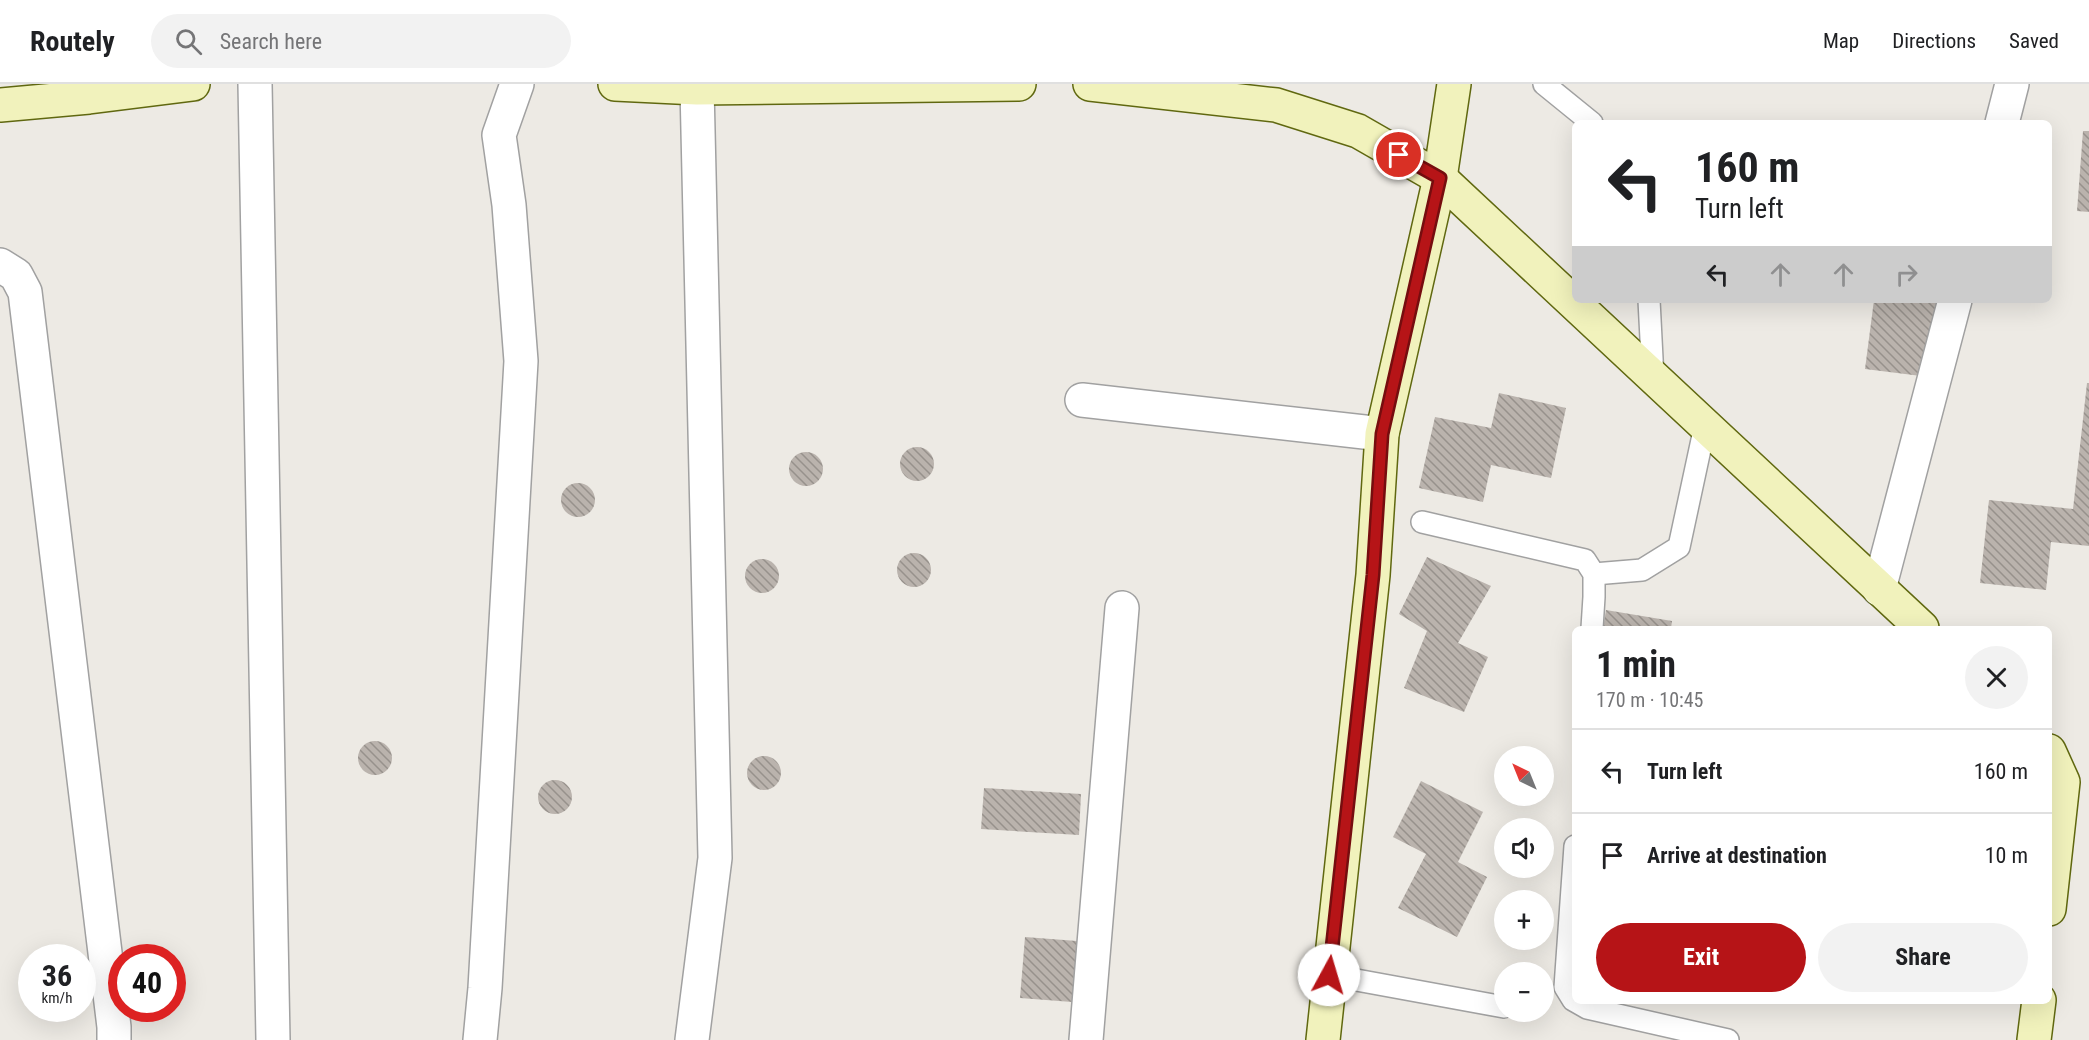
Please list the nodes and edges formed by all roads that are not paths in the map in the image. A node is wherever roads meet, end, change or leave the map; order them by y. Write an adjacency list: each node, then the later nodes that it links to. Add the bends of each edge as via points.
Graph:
1 (193, 84): 11 (street)
2 (255, 84): 39 (street)
3 (518, 84): 40 (street, via 499,135 509,205 521,361)
4 (615, 84): 10 (street)
5 (1018, 84): 10 (street)
6 (1090, 84): 14 (street, via 1276,105 1358,131)
7 (1454, 84): 14 (street)
8 (1544, 84): 12 (lane)
9 (2012, 84): 13 (street)
10 (697, 88): 41 (street, via 715,858)
11 (0, 105)
12 (1588, 120)
13 (2003, 120)
14 (1440, 178): 16 (street); 23 (street)
15 (0, 265): 38 (street, via 16,275 25,292)
16 (1572, 302)
17 (1573, 303): 20 (street)
18 (1649, 303): 20 (lane)
19 (1954, 303): 26 (street)
20 (1653, 378): 22 (street)
21 (1082, 400): 23 (street)
22 (1705, 426): 25 (lane, via 1679,547 1642,570); 26 (street)
23 (1382, 434): 33 (street, via 1373,575)
24 (1422, 522): 25 (lane, via 1585,560)
25 (1594, 574): 28 (lane)
26 (1879, 589): 29 (street)
27 (1122, 608): 42 (street)
28 (1592, 626)
29 (1920, 626)
30 (2052, 758): 31 (street, via 2063,782)
31 (2052, 882)
32 (1572, 888): 34 (lane, via 1565,987)
33 (1329, 975): 37 (lane); 43 (street)
34 (1572, 998)
35 (1580, 1004): 44 (lane)
36 (2038, 1004): 45 (street)
37 (1494, 1005)
38 (114, 1040)
39 (273, 1040)
40 (480, 1040)
41 (692, 1040)
42 (1086, 1040)
43 (1323, 1040)
44 (1728, 1040)
45 (2034, 1040)

